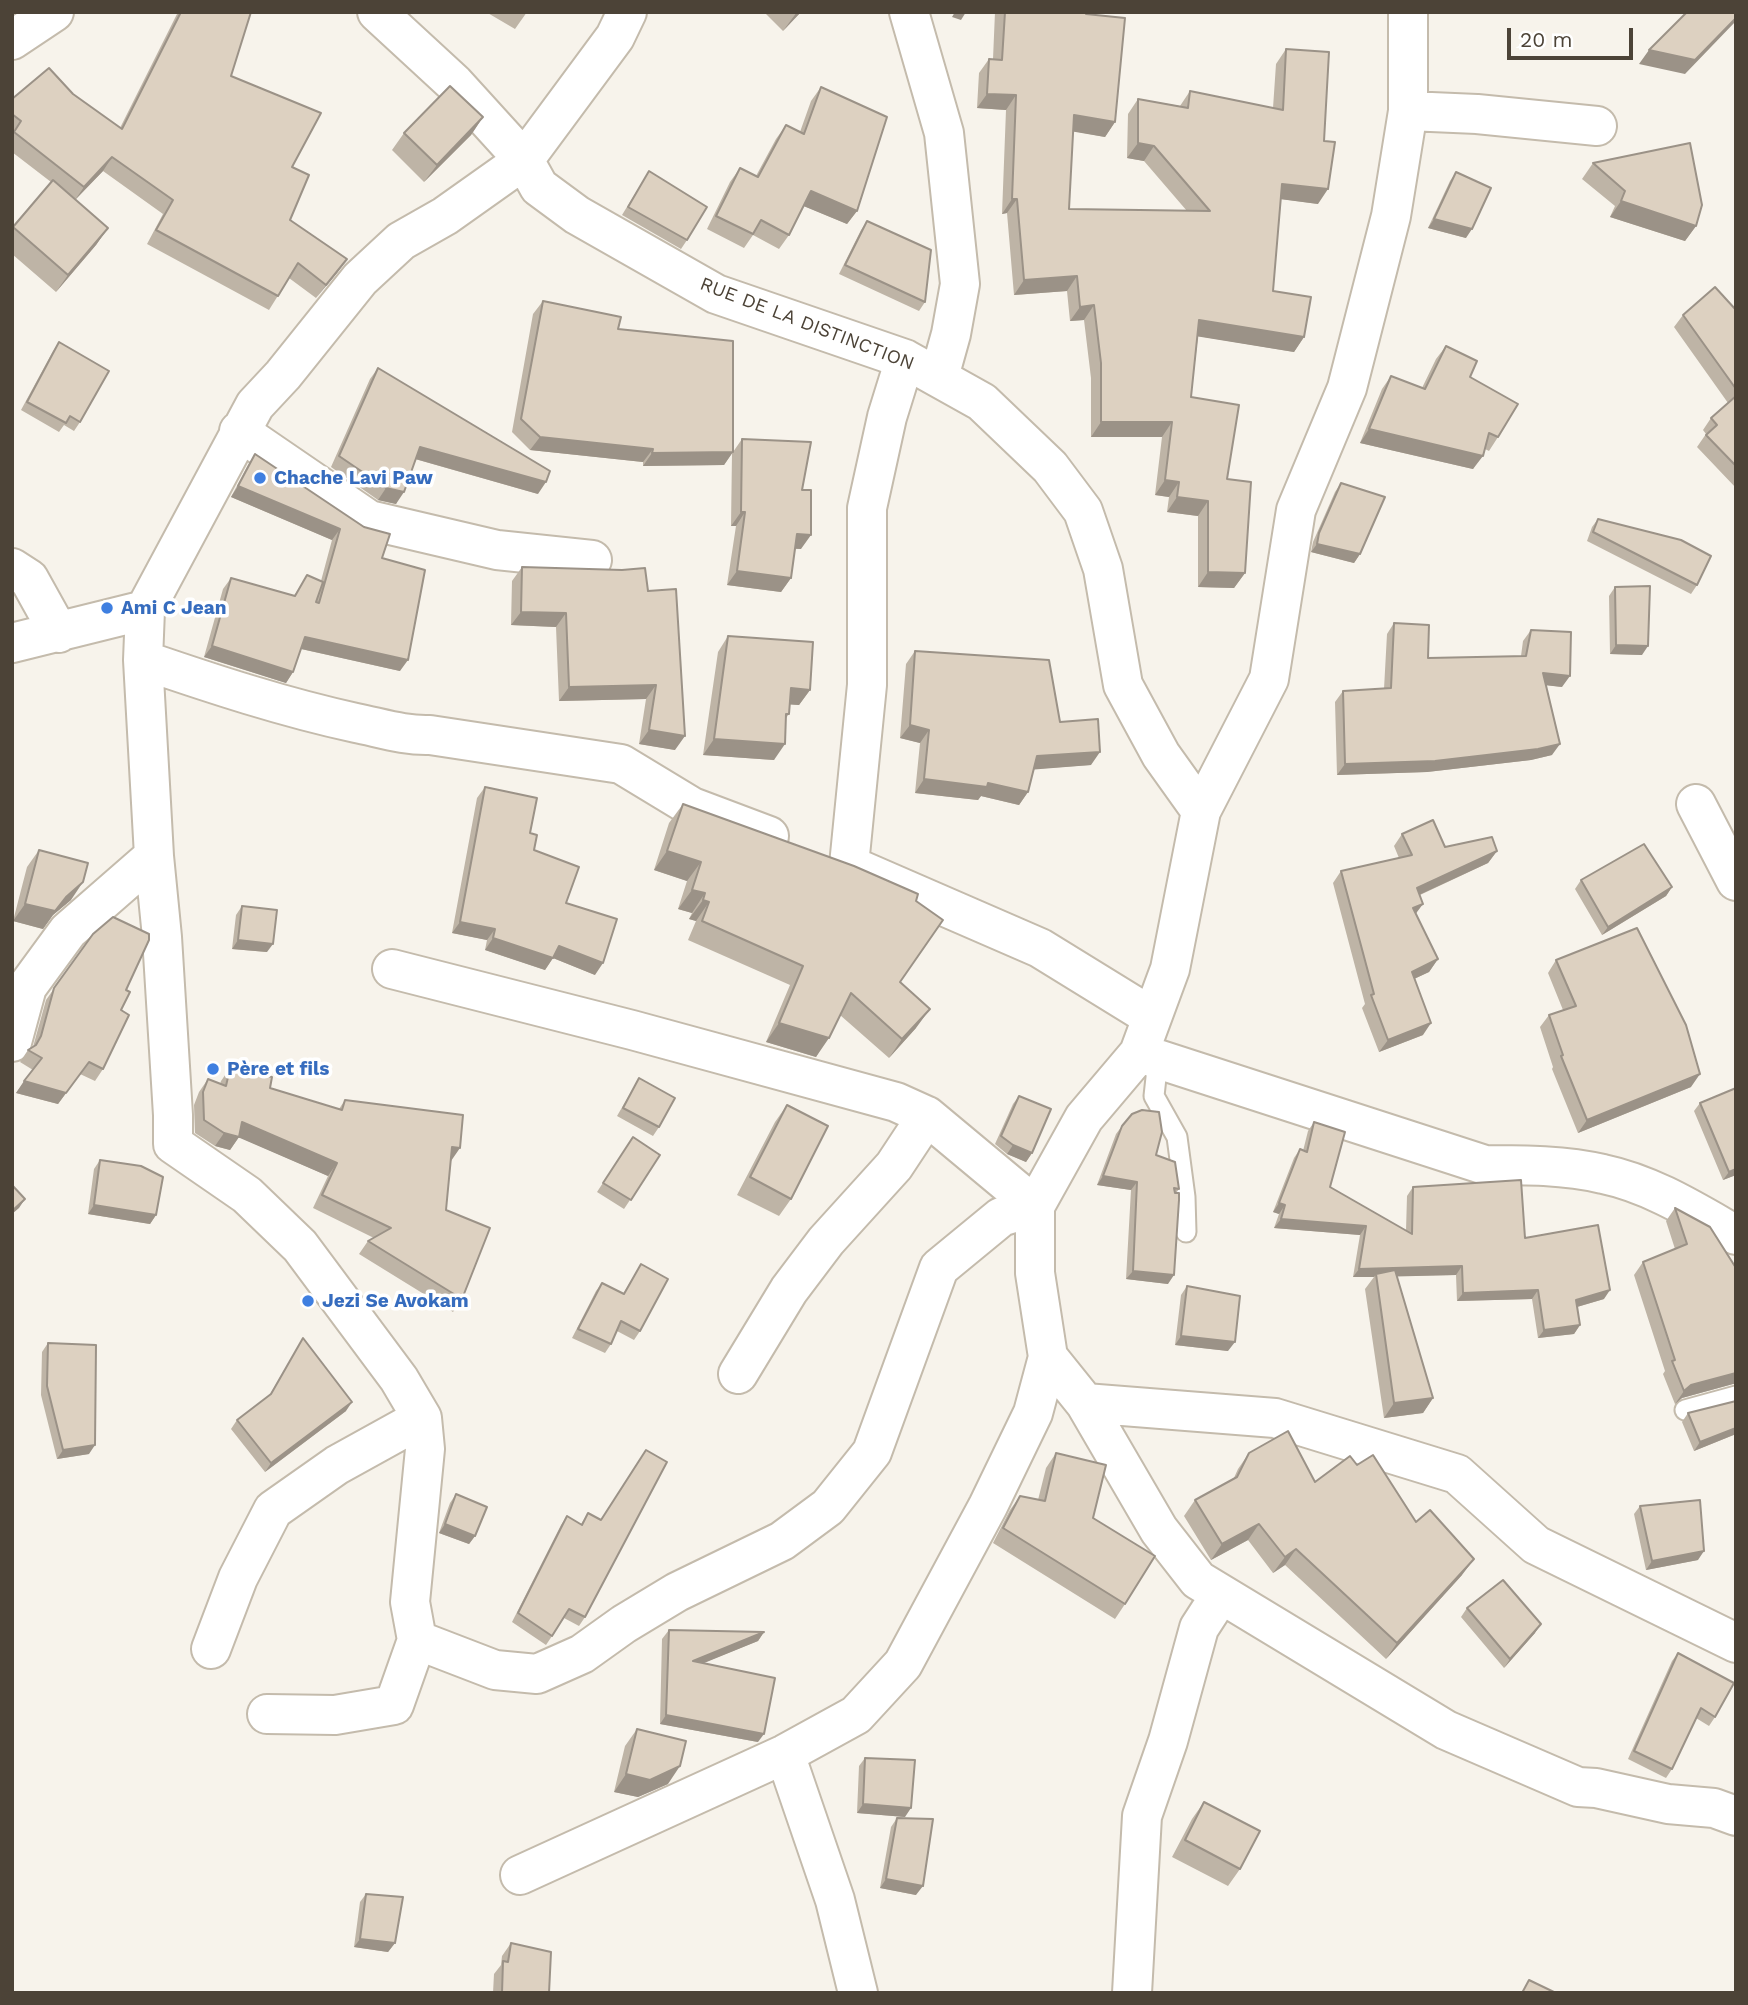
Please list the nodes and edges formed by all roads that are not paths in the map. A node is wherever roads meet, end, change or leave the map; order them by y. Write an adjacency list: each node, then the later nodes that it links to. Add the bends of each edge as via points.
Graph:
1 (54, 12): 6 (street)
2 (377, 12): 9 (street, RUE DE LA DISTINCTION, via 454,83)
3 (627, 12): 9 (street, via 615,37)
4 (909, 12): 11 (street, via 944,133 960,284)
5 (1408, 12): 7 (street)
6 (12, 40)
7 (1408, 111): 8 (street); 20 (street, via 1391,216 1347,388 1296,510 1269,679)
8 (1597, 126)
9 (524, 160): 10 (street, RUE DE LA DISTINCTION, via 540,187 577,215 716,294); 12 (street, via 401,241 360,279)
10 (905, 359): 11 (street, RUE DE LA DISTINCTION); 23 (street, via 867,508 867,685)
11 (939, 377): 20 (street, RUE DE LA DISTINCTION, via 982,402 1050,467 1083,511 1102,569 1123,685 1161,755)
12 (239, 430): 13 (street, via 369,520 497,550); 15 (street)
13 (592, 560)
14 (12, 568): 16 (street, via 29,579)
15 (145, 610): 16 (street); 18 (street)
16 (59, 633): 17 (street)
17 (12, 643)
18 (143, 660): 21 (street); 23 (street, via 268,701 413,736 621,764 692,807)
19 (1696, 804): 22 (street)
20 (1201, 811): 26 (street, via 1170,969)
21 (154, 856): 25 (street, via 68,931); 38 (street, via 173,1144 247,1195 300,1246 399,1379)
22 (1731, 859)
23 (849, 865): 26 (street, via 1040,947)
24 (392, 969): 29 (street, via 883,1098)
25 (20, 984): 27 (street)
26 (1152, 1017): 28 (street)
27 (12, 1042)
28 (1148, 1056): 30 (street, via 1084,1118); 31 (lane, via 1154,1096 1177,1137); 32 (street, via 1485,1165 1532,1164 1604,1174 1674,1199)
29 (927, 1116): 30 (street); 34 (street, via 894,1166 789,1290)
30 (1035, 1206): 33 (street, via 1035,1273); 40 (street, via 1001,1217 939,1268 872,1452 828,1507 782,1541 677,1592 582,1654 537,1674 495,1670)
31 (1186, 1232)
32 (1736, 1235)
33 (1048, 1357): 36 (street); 44 (street, via 1032,1413 903,1664 856,1715)
34 (738, 1374)
35 (1736, 1396): 37 (lane)
36 (1085, 1403): 39 (street, via 1159,1530 1198,1580); 41 (street, via 1275,1419 1457,1475 1536,1545)
37 (1685, 1409)
38 (422, 1418): 40 (street, via 425,1449 410,1602); 42 (street, via 337,1465 273,1510 238,1578)
39 (1221, 1594): 45 (street, via 1446,1730 1578,1787 1714,1808); 48 (street, via 1199,1628 1142,1816)
40 (417, 1640): 43 (street, via 394,1705 335,1715)
41 (1736, 1643)
42 (211, 1649)
43 (267, 1714)
44 (785, 1754): 46 (street); 47 (street, via 835,1900)
45 (1736, 1816)
46 (520, 1875)
47 (858, 1993)
48 (1132, 1993)

